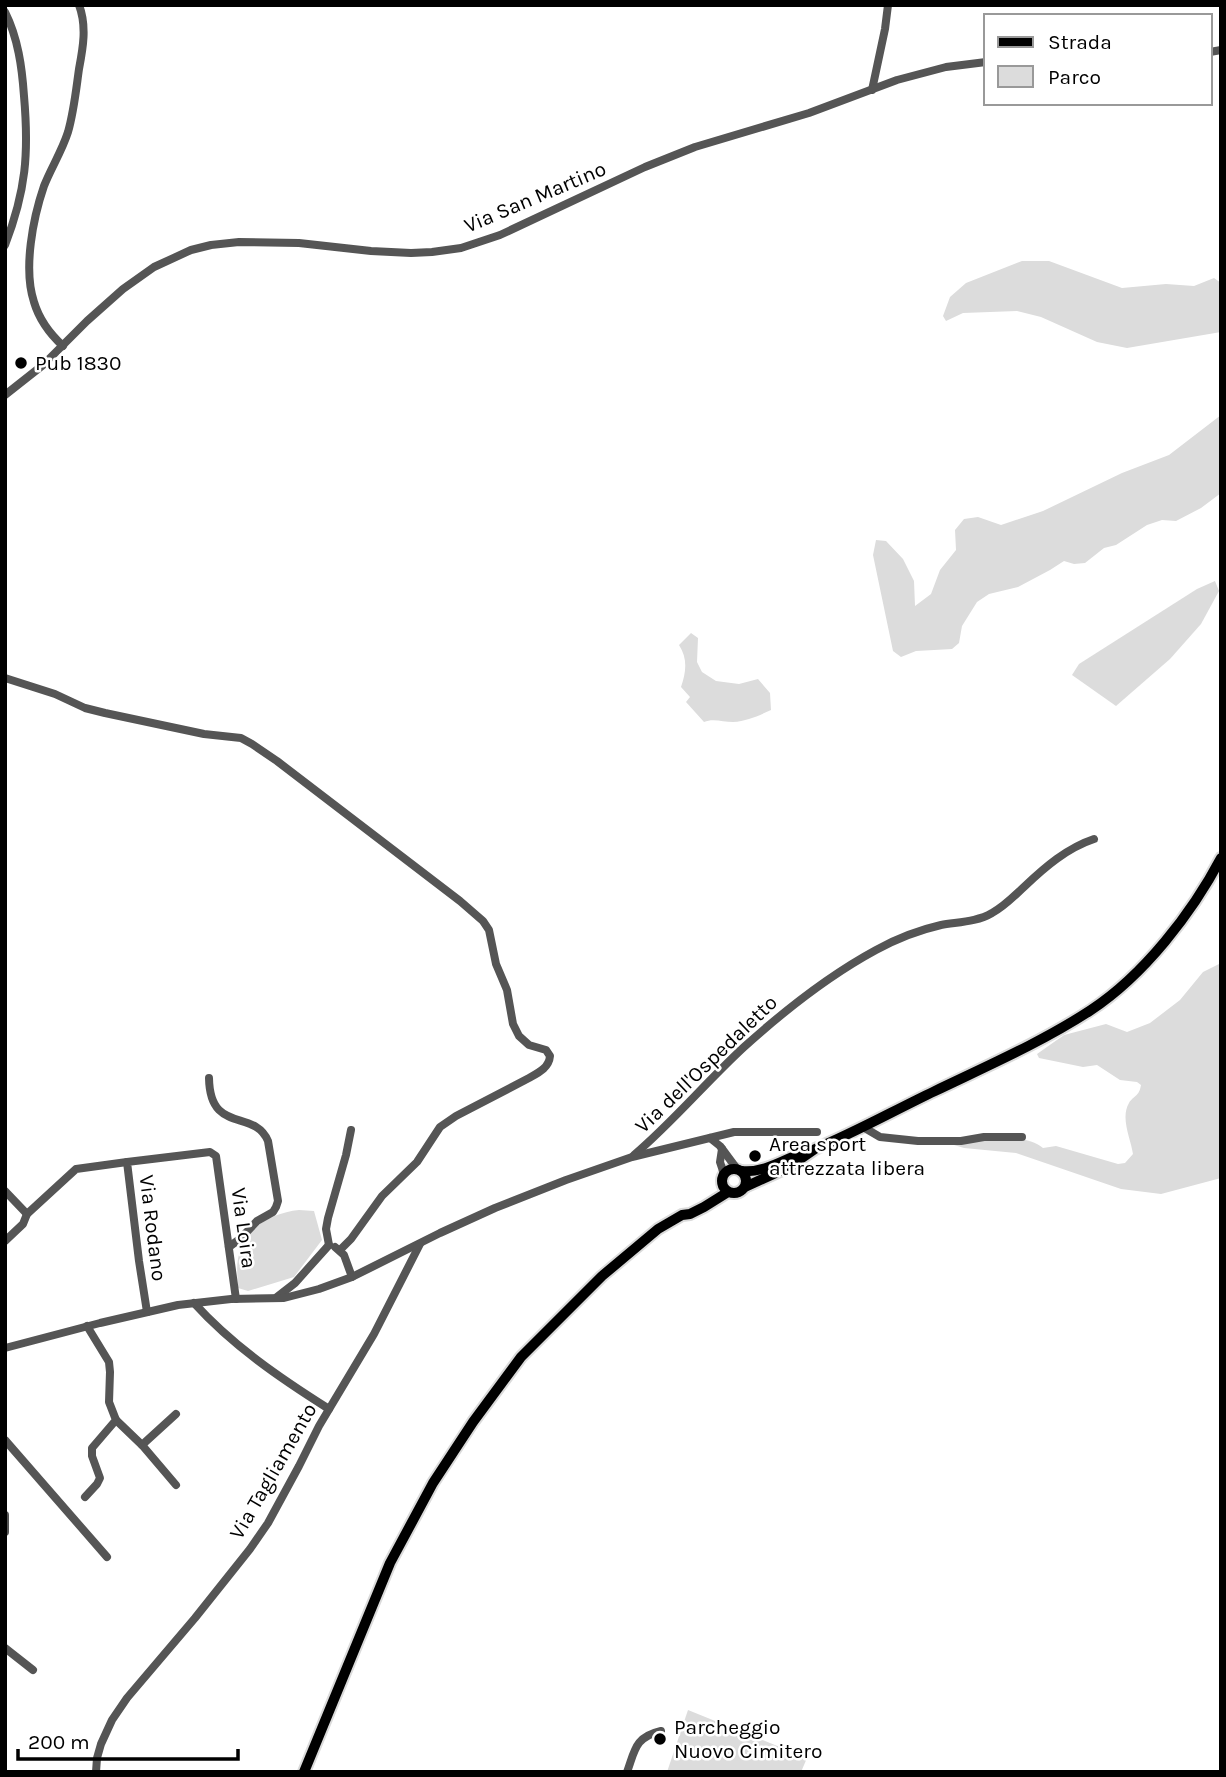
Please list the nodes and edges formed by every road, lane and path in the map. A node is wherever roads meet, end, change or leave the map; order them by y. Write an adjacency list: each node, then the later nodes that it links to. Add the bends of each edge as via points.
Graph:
1 (79, 5): 7 (street, via 83,41 72,115 38,205 30,264 35,306)
2 (888, 5): 5 (street)
3 (5, 12): 6 (street, via 22,68 27,142 22,192)
4 (984, 62): 5 (street, Via San Martino, via 939,69)
5 (872, 90): 7 (street, Via San Martino, via 685,150 500,235 461,248 411,253 233,242 191,250 129,284)
6 (5, 245)
7 (63, 346): 8 (street, Via San Martino)
8 (5, 395)
9 (5, 678): 34 (street, via 85,708 247,740 451,894 487,927 515,1029 527,1044 546,1051 549,1063 541,1072 440,1126 417,1162 382,1196)
10 (1094, 839): 20 (street, Via dell'Ospedaletto, via 1064,854 991,914 937,926 877,949 795,1003)
11 (1221, 858): 13 (main road, via 1176,928 1099,1004 1011,1055)
12 (209, 1078): 33 (street, via 215,1108 266,1135 278,1201 273,1212)
13 (863, 1126): 17 (street, via 880,1137 918,1141); 19 (main road)
14 (351, 1130): 32 (street, via 328,1217)
15 (817, 1132): 16 (street, via 739,1131)
16 (710, 1138): 18 (street); 20 (street)
17 (1022, 1138)
18 (722, 1149): 23 (street); 24 (street)
19 (815, 1150): 23 (main road, via 753,1172); 25 (main road)
20 (632, 1157): 31 (street, via 495,1208)
21 (127, 1163): 22 (street, Via Rodano, via 210,1152); 28 (street, via 76,1169); 39 (street, Via Rodano)
22 (218, 1163): 33 (street, Via Loira)
23 (739, 1170): 24 (main road); 25 (main road, via 747,1180)
24 (723, 1176): 27 (main road, via 723,1187); 29 (main road, via 713,1193)
25 (745, 1187): 27 (main road, via 736,1194)
26 (5, 1191): 28 (street)
27 (729, 1192): 29 (main road)
28 (27, 1214): 30 (street)
29 (682, 1215): 56 (main road, via 644,1239 602,1276 521,1357 473,1422 430,1487 390,1563)
30 (5, 1241)
31 (420, 1244): 35 (street); 42 (street, Via Tagliamento)
32 (329, 1245): 34 (street); 37 (street, via 295,1283)
33 (229, 1247): 36 (street, Via Loira)
34 (340, 1250): 35 (street)
35 (352, 1277): 37 (street)
36 (236, 1298): 37 (street); 38 (street)
37 (274, 1298)
38 (194, 1303): 39 (street); 42 (street, via 241,1349)
39 (147, 1312): 40 (street)
40 (87, 1326): 41 (street); 44 (street, via 109,1362 109,1399)
41 (5, 1348)
42 (329, 1409): 55 (street, Via Tagliamento, via 263,1532 112,1720 100,1744)
43 (176, 1414): 46 (street)
44 (116, 1420): 46 (street); 48 (street, via 92,1448 100,1478)
45 (5, 1440): 51 (street)
46 (142, 1446): 47 (street)
47 (176, 1485)
48 (85, 1497)
49 (5, 1515): 50 (street)
50 (5, 1532)
51 (107, 1557)
52 (5, 1648): 53 (street)
53 (33, 1670)
54 (661, 1731): 57 (street, via 639,1742)
55 (96, 1772)
56 (304, 1772)
57 (627, 1772)

